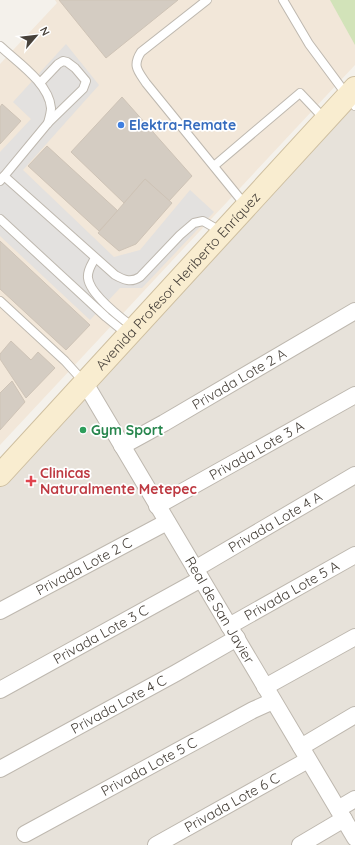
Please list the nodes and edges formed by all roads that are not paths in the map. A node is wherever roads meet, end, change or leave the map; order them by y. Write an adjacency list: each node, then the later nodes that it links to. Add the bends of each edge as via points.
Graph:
1 (207, 0): 8 (lane, via 141,52 136,60 136,67 146,83)
2 (283, 0): 5 (lane, via 309,44)
3 (0, 46): 4 (lane)
4 (40, 83): 7 (lane, via 51,108); 7 (lane, via 63,61 75,68 86,81 82,89)
5 (352, 97): 6 (main road, Avenida Profesor Heriberto Enríquez)
6 (327, 119): 8 (lane, via 300,93); 10 (main road, Avenida Profesor Heriberto Enríquez)
7 (48, 123): 9 (lane)
8 (214, 166): 10 (lane)
9 (2, 179): 13 (lane)
10 (247, 206): 12 (main road, Avenida Profesor Heriberto Enríquez)
11 (0, 219): 16 (lane, via 106,317)
12 (223, 233): 13 (lane, via 203,221 194,223 134,280 126,280 115,275); 16 (main road, Avenida Profesor Heriberto Enríquez)
13 (95, 258): 16 (lane, via 89,268 91,286)
14 (0, 301): 17 (lane)
15 (355, 311): 19 (street, Privada Lote 2 A)
16 (132, 332): 17 (main road, Avenida Profesor Heriberto Enríquez)
17 (85, 383): 19 (street, Real de San Javier); 20 (main road, Avenida Profesor Heriberto Enríquez)
18 (355, 395): 22 (street, Privada Lote 3 A)
19 (122, 446): 22 (street, Real de San Javier)
20 (2, 470)
21 (355, 475): 25 (street, Privada Lote 4 A)
22 (157, 506): 23 (street, Real de San Javier)
23 (167, 522): 25 (street, Real de San Javier); 26 (street, Privada Lote 2 C)
24 (355, 555): 27 (street, Privada Lote 5 A)
25 (198, 574): 27 (street, Real de San Javier); 30 (street, Privada Lote 3 C)
26 (0, 611)
27 (233, 632): 29 (street, Real de San Javier); 34 (street, Privada Lote 4 C, via 176,673)
28 (355, 638): 29 (street)
29 (265, 687): 31 (street, Real de San Javier)
30 (0, 690)
31 (273, 700): 33 (street, Real de San Javier); 37 (street, Privada Lote 5 C)
32 (355, 715): 33 (street, Privada Lote 6 C)
33 (305, 753): 36 (street, Real de San Javier); 39 (street, Privada Lote 6 C)
34 (0, 768)
35 (355, 800): 36 (street)
36 (341, 814): 38 (street, Real de San Javier); 40 (street)
37 (25, 834)
38 (355, 838)
39 (156, 845)
40 (300, 845)

